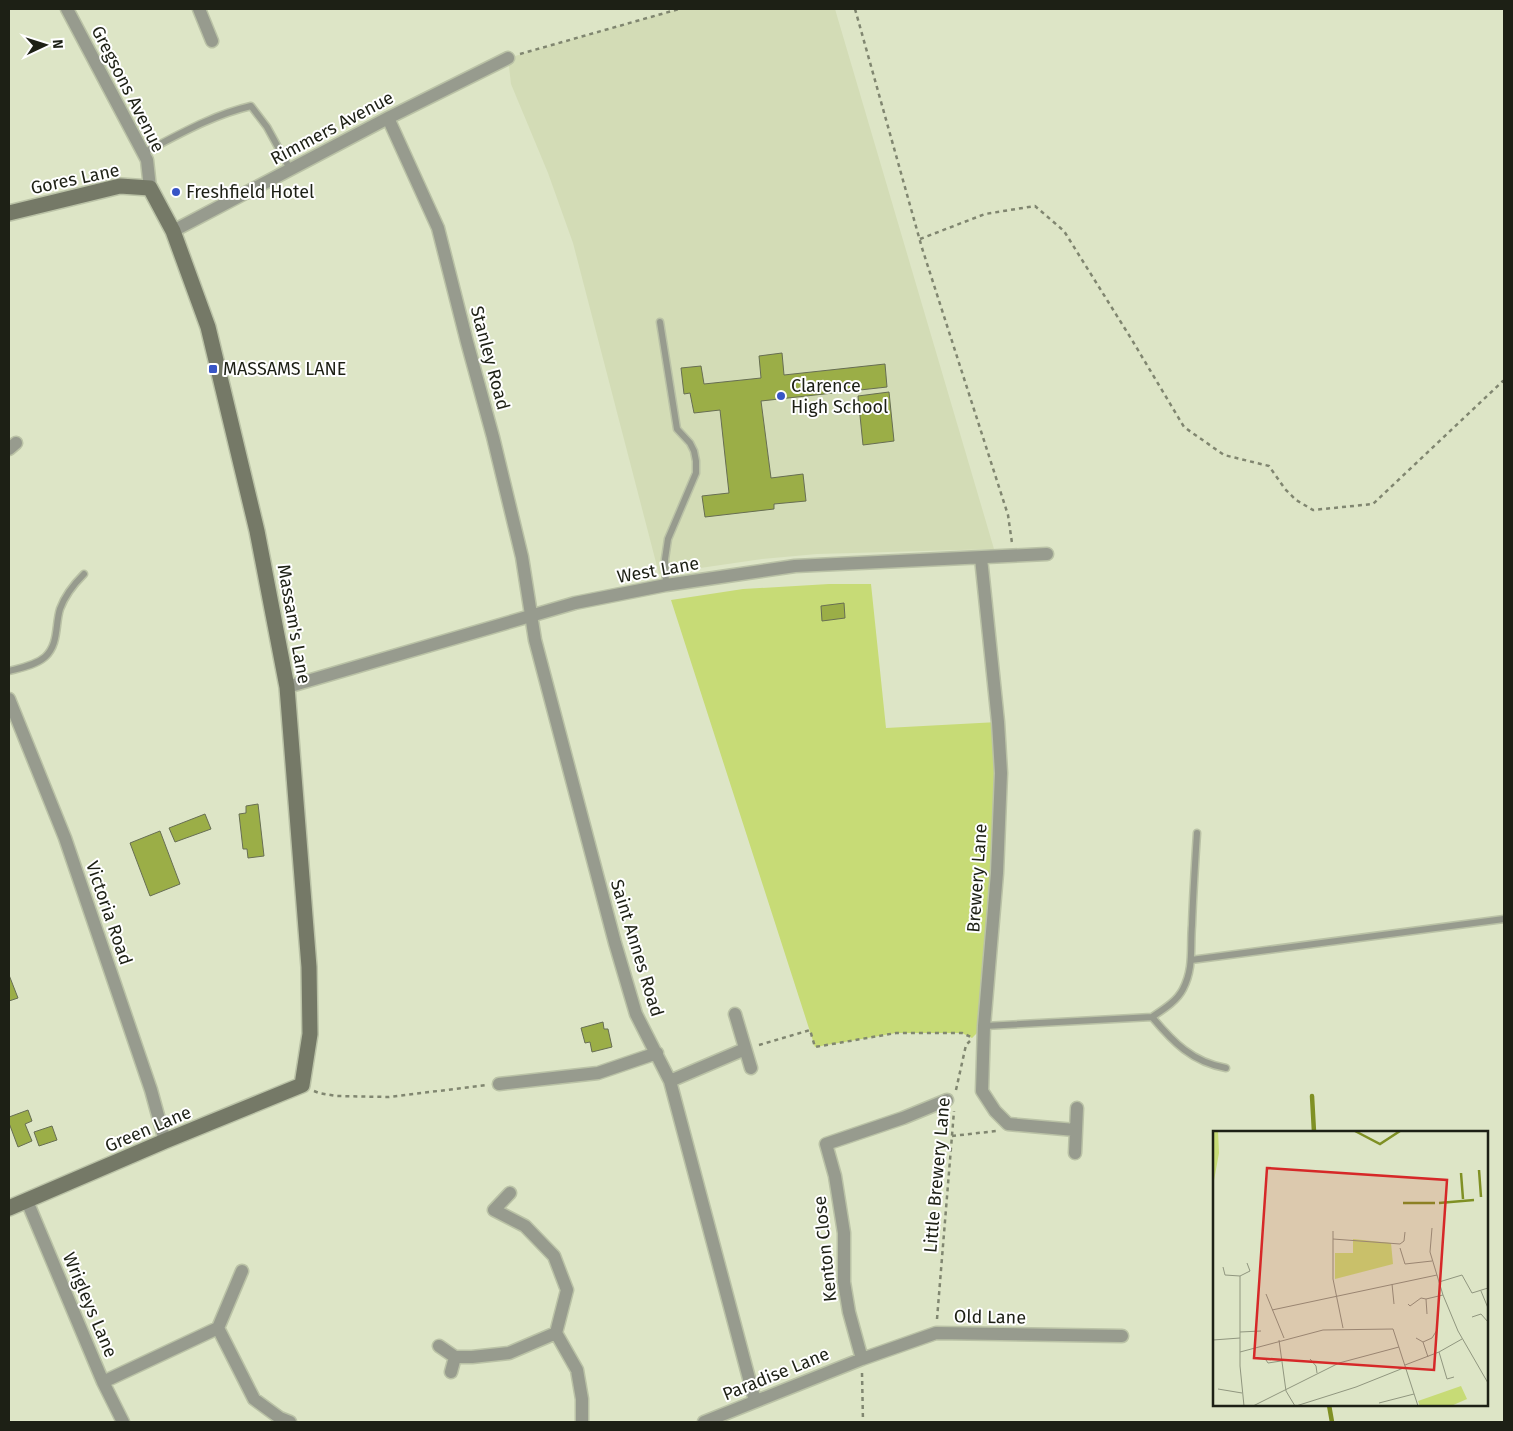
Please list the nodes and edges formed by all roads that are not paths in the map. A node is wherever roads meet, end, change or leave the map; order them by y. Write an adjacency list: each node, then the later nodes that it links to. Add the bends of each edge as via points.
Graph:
1 (67, 9): 6 (street, Gregsons Avenue)
2 (199, 9): 3 (street)
3 (212, 41)
4 (508, 58): 5 (street, Rimmers Avenue)
5 (388, 118): 7 (street, Rimmers Avenue); 16 (street, Stanley Road, via 438,228 493,437 522,557)
6 (143, 153): 7 (lane, via 195,126 251,106); 8 (street, Gregsons Avenue, via 147,160)
7 (290, 170): 10 (street, Rimmers Avenue)
8 (150, 188): 9 (street, Gores Lane, via 120,186); 10 (street, Massam's Lane)
9 (9, 213)
10 (173, 231): 18 (street, Massam's Lane, via 208,327 257,531)
11 (660, 322): 15 (lane, via 677,429 690,443 696,461 696,473 668,539)
12 (1047, 554): 13 (street, West Lane)
13 (981, 558): 15 (street, West Lane, via 795,566); 25 (street, Brewery Lane, via 1001,774 997,873)
14 (84, 574): 17 (lane, via 74,584 60,610 54,643 44,658)
15 (666, 585): 16 (street, West Lane)
16 (532, 615): 18 (street, West Lane); 27 (street, Saint Annes Road, via 535,640 615,942 636,1014)
17 (9, 672)
18 (287, 687): 32 (street, Massam's Lane, via 309,967 310,1034)
19 (9, 700): 36 (street, Victoria Road, via 65,838)
20 (1197, 833): 22 (lane)
21 (1504, 919): 22 (lane)
22 (1191, 960): 24 (lane, via 1182,990 1169,1006)
23 (735, 1014): 26 (street)
24 (1152, 1017): 25 (lane); 29 (lane, via 1176,1044 1208,1064)
25 (984, 1026): 35 (street, Brewery Lane, via 982,1091 995,1112 1008,1124)
26 (745, 1049): 28 (street); 30 (street)
27 (657, 1053): 30 (street, Saint Annes Road); 31 (street, via 598,1073)
28 (750, 1068)
29 (1226, 1068)
30 (670, 1081): 50 (street, Saint Annes Road)
31 (499, 1084)
32 (302, 1085): 36 (street, Green Lane)
33 (953, 1100): 47 (street, Kenton Close, via 826,1144 844,1233 844,1282 849,1312)
34 (1077, 1108): 35 (street)
35 (1076, 1130): 37 (street)
36 (165, 1141): 39 (street, Green Lane)
37 (1075, 1153)
38 (510, 1193): 43 (street, via 494,1210 525,1226 554,1256 567,1290)
39 (27, 1202): 40 (street, Green Lane); 49 (street, Wrigleys Lane)
40 (10, 1206)
41 (242, 1271): 42 (street)
42 (218, 1328): 49 (street); 52 (street, via 254,1399)
43 (556, 1333): 46 (street, via 509,1353); 53 (street, via 577,1370)
44 (1122, 1336): 47 (street, Old Lane, via 936,1333)
45 (439, 1346): 46 (street)
46 (455, 1357): 48 (street)
47 (862, 1359): 50 (street, Paradise Lane)
48 (451, 1372)
49 (103, 1382): 51 (street, Wrigleys Lane)
50 (755, 1401): 54 (street, Paradise Lane)
51 (123, 1422)
52 (290, 1422)
53 (582, 1422)
54 (704, 1422)

